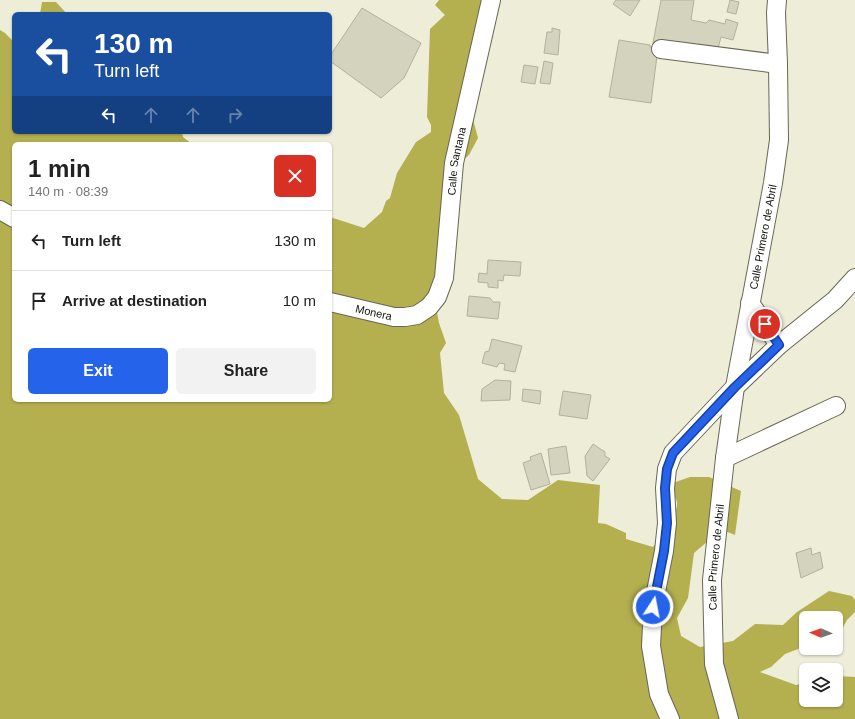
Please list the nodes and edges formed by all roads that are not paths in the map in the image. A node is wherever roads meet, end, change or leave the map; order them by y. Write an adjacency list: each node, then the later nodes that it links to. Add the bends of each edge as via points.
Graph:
1 (491, 0): 10 (street, Calle Santana, via 454,163 444,278 437,297 429,307)
2 (777, 0): 4 (street, Calle Primero de Abril)
3 (660, 49): 4 (street)
4 (778, 64): 9 (street, Calle Primero de Abril, via 779,140)
5 (0, 210): 6 (street)
6 (12, 217)
7 (855, 278): 11 (street, via 835,300)
8 (332, 302): 10 (street, Monera, via 394,317)
9 (750, 303): 11 (street); 12 (street, Calle Primero de Abril)
10 (417, 315)
11 (779, 345): 12 (street)
12 (735, 387): 14 (street, Calle Primero de Abril); 15 (street, via 673,453 667,469 667,523 653,607 651,646 659,694)
13 (836, 406): 14 (street)
14 (725, 458): 16 (street, Calle Primero de Abril, via 712,580 714,664)
15 (670, 719)
16 (729, 719)

